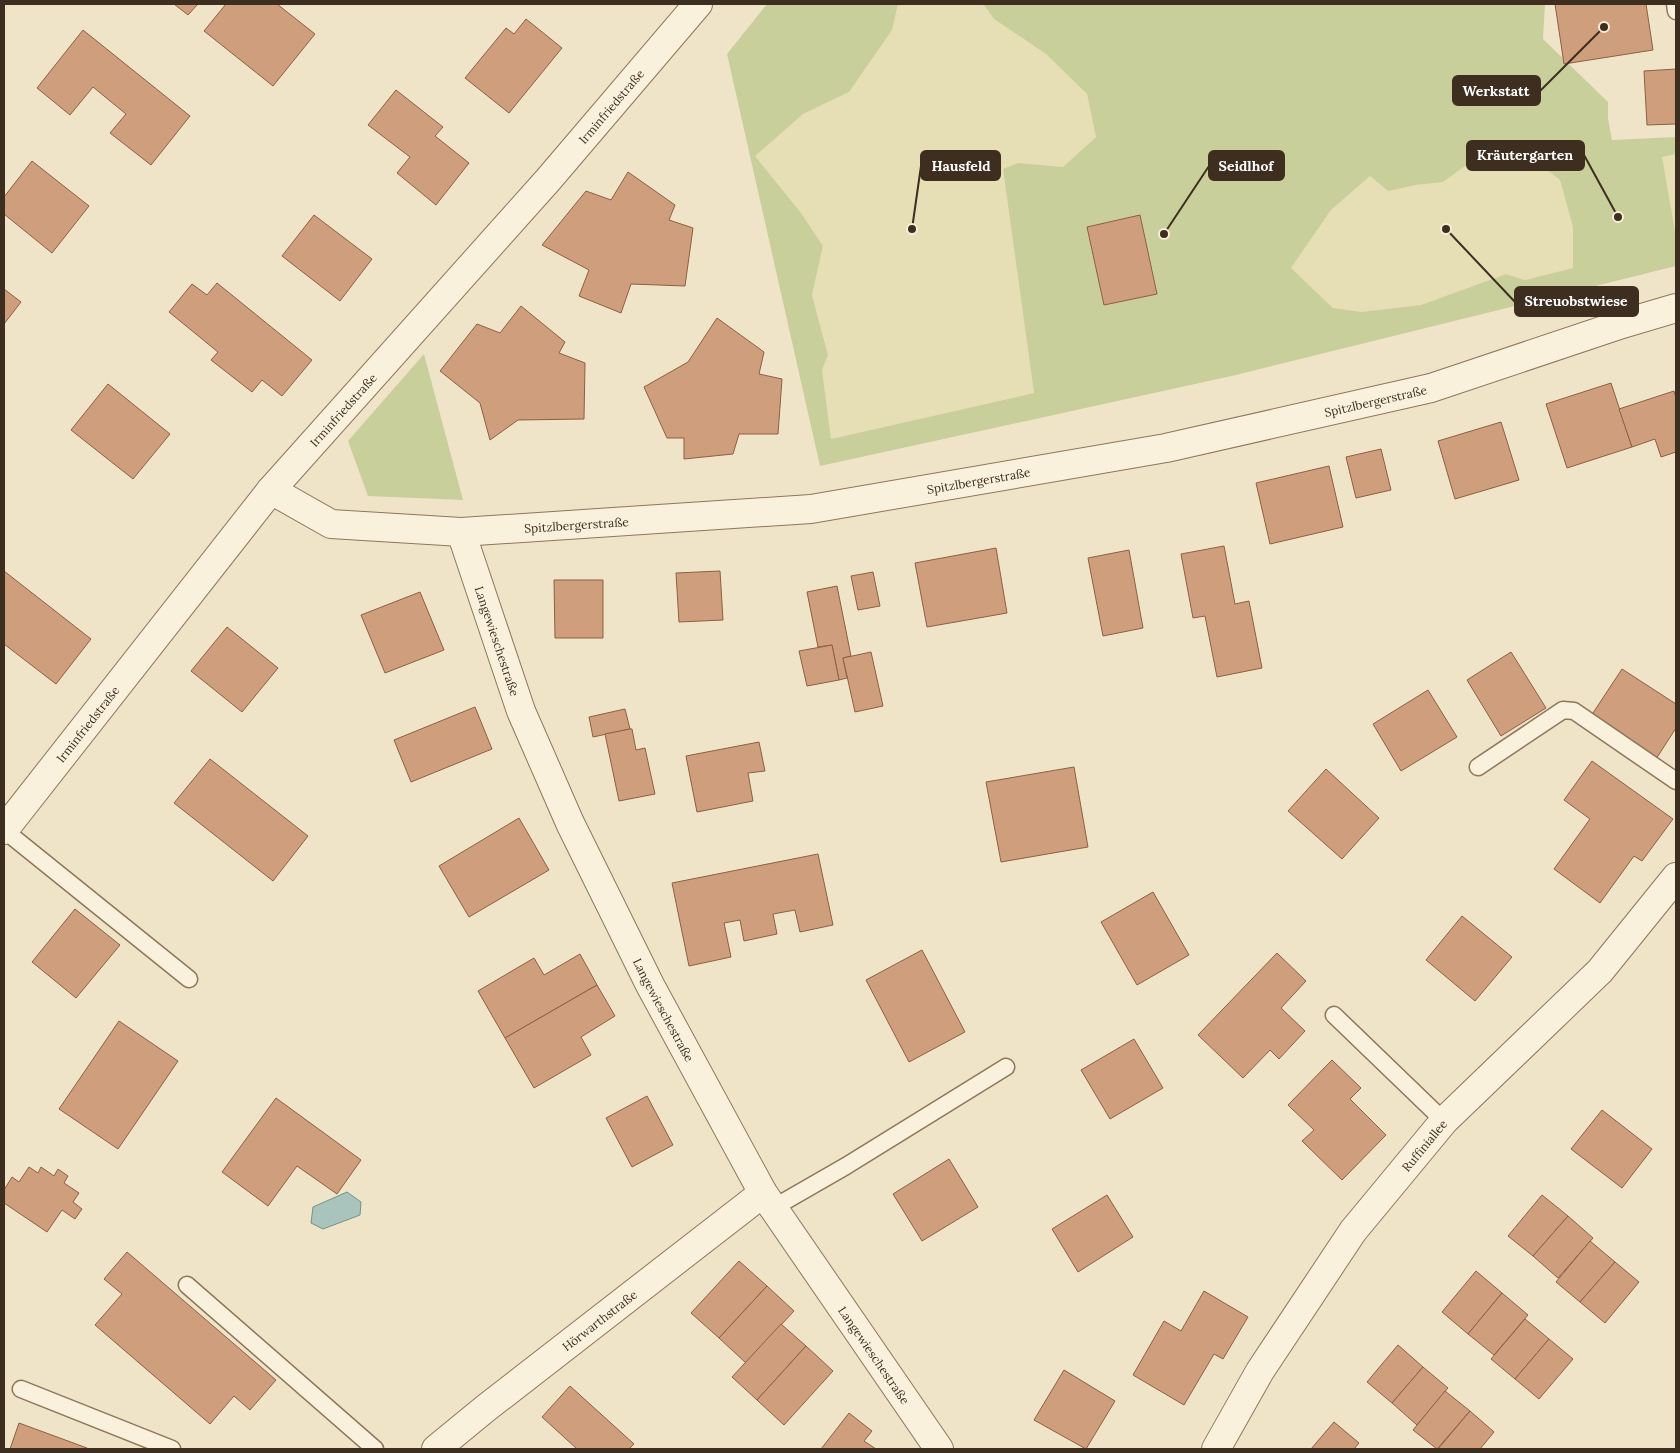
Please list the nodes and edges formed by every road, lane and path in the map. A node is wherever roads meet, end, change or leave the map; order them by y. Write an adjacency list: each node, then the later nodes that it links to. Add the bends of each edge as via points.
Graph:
1 (698, 4): 5 (street, Irminfriedstraße, via 548,180)
2 (1675, 4): 3 (lane)
3 (1676, 11)
4 (1676, 308): 6 (street, Spitzlbergerstraße, via 1431,388 1166,448 811,509)
5 (271, 490): 6 (street, Spitzlbergerstraße, via 331,524); 9 (street, Irminfriedstraße)
6 (461, 532): 15 (street, Langewieschestraße, via 521,711 570,823 650,985)
7 (1478, 767): 8 (lane, via 1563,710 1574,711)
8 (1676, 780)
9 (4, 830): 11 (lane)
10 (1676, 877): 14 (street, Ruffiniallee, via 1600,970)
11 (189, 979)
12 (1334, 1015): 14 (lane)
13 (1006, 1066): 15 (lane, via 846,1166)
14 (1444, 1121): 22 (street, Ruffiniallee, via 1353,1231 1260,1371)
15 (768, 1200): 20 (street, Hörwarthstraße, via 494,1402); 21 (street, Langewieschestraße)
16 (187, 1285): 19 (lane)
17 (21, 1389): 18 (lane)
18 (172, 1449)
19 (375, 1449)
20 (436, 1449)
21 (939, 1449)
22 (1216, 1449)

